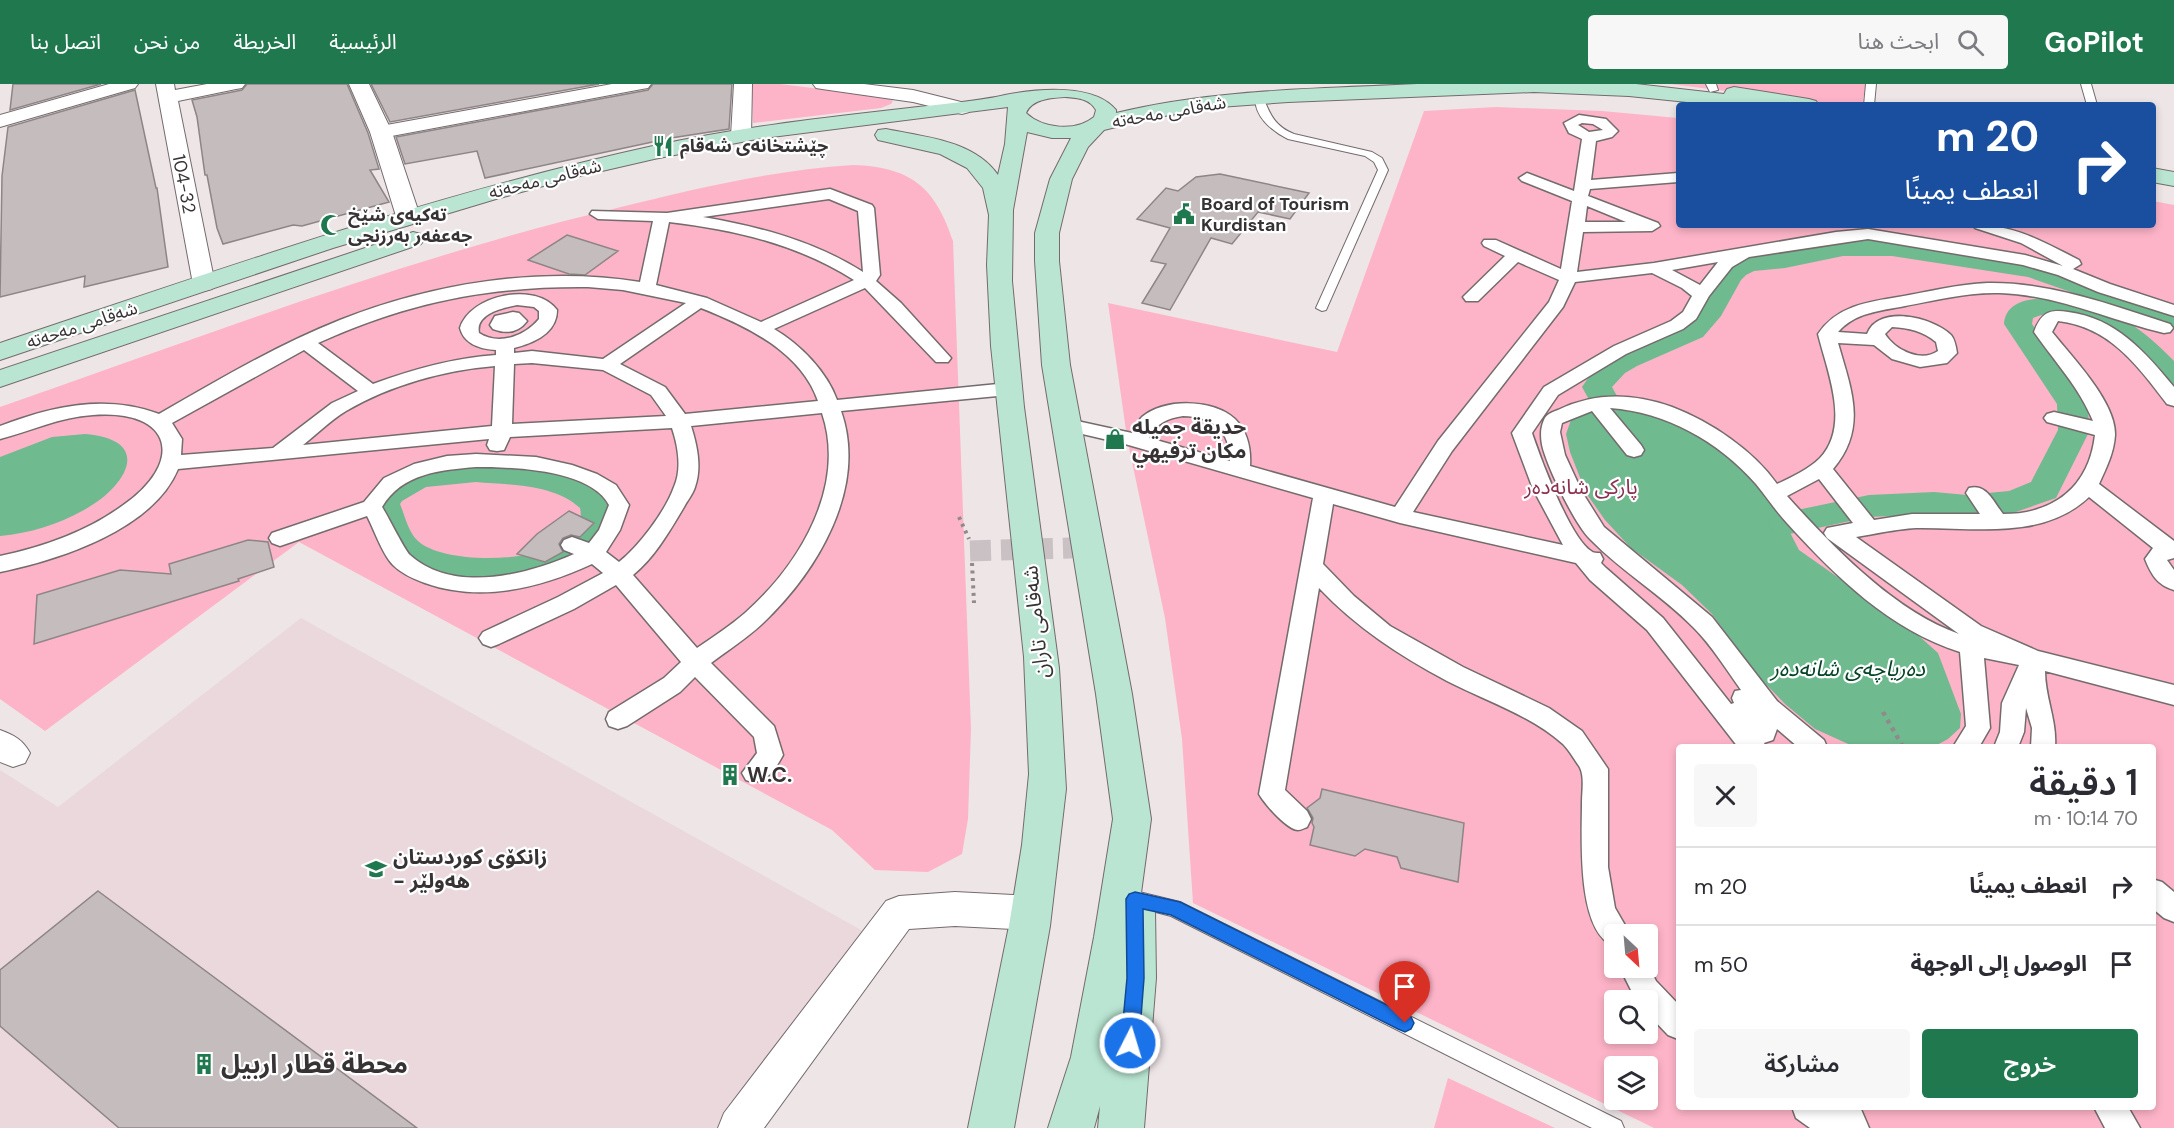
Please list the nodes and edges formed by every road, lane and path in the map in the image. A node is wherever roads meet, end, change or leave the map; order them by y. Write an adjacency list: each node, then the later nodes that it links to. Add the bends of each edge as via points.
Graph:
1 (129, 84): 21 (street)
2 (236, 84): 12 (street)
3 (359, 84): 22 (street)
4 (642, 84): 22 (street)
5 (743, 84): 24 (street)
6 (822, 84): 19 (street, via 913,96)
7 (1324, 84): 13 (main road, شەقامی مەحەتە)
8 (1649, 84): 11 (main road)
9 (1870, 84): 16 (lane)
10 (2086, 84): 17 (lane)
11 (1712, 87): 15 (main road)
12 (166, 90): 46 (street, 104-32)
13 (1257, 90): 14 (main road, شەقامی مەحەتە, via 1600,88); 18 (main road, شەقامی مەحەتە); 18 (main road, شەقامی مەحەتە, via 1168,108); 53 (lane, via 1262,111 1282,133 1359,150 1375,156 1383,166)
14 (1737, 102)
15 (1793, 102)
16 (1869, 102)
17 (2091, 102)
18 (1105, 106): 20 (main road, via 1091,96); 20 (main road, via 1057,133); 74 (main road, via 1068,161 1047,233 1056,365)
19 (962, 108): 20 (main road, شەقامی مەحەتە); 24 (main road, شەقامی مەحەتە)
20 (1025, 112): 23 (main road, شەقامی مەحەتە); 34 (main road, شەقامی تاران)
21 (0, 121)
22 (381, 132): 35 (street)
23 (886, 135): 34 (main road, via 956,152 971,160 981,167 994,188); 65 (main road, شەقامی مەحەتە, via 739,155 536,201 469,220)
24 (741, 136): 35 (main road, شەقامی مەحەتە, via 569,171)
25 (1590, 136): 32 (street)
26 (2156, 166): 27 (main road)
27 (2174, 169)
28 (2156, 176): 31 (main road)
29 (1527, 178): 32 (street)
30 (1676, 178): 32 (street)
31 (2174, 179)
32 (1581, 192): 37 (street); 37 (street, via 1652,226)
33 (597, 214): 36 (street)
34 (1001, 215): 66 (main road, شەقامی تاران, via 998,273)
35 (408, 216): 46 (main road, شەقامی مەحەتە)
36 (662, 218): 45 (street, via 771,236 827,256); 45 (street, via 830,194 866,208 872,275); 47 (street)
37 (1576, 227): 44 (street)
38 (1989, 228): 51 (street, via 2044,248 2078,266)
39 (1868, 230): 41 (street); 51 (street, via 2025,260 2064,272)
40 (1490, 243): 42 (street)
41 (1746, 253): 43 (street); 49 (street, via 1726,263)
42 (1516, 255): 44 (street); 50 (street)
43 (1654, 268): 44 (street); 49 (street, via 1688,284)
44 (1568, 278): 90 (street, via 1557,303 1445,446)
45 (867, 281): 56 (street); 63 (street)
46 (204, 284): 62 (main road, شەقامی مەحەتە)
47 (647, 288): 48 (street, via 590,282); 52 (street)
48 (517, 292): 55 (street, via 539,302 548,310); 58 (street); 58 (street, via 486,308 473,318 469,327); 61 (street, via 467,290 411,301)
49 (1701, 295): 98 (street, via 1690,315 1677,325 1620,350 1551,391 1522,434 1556,514)
50 (1472, 297)
51 (2095, 297): 54 (street); 57 (street); 59 (street, via 2012,288 1978,290 1854,310)
52 (699, 302): 56 (street); 64 (street)
53 (1322, 308)
54 (2174, 311)
55 (549, 318): 58 (street); 58 (street, via 534,334)
56 (760, 328): 70 (street, via 814,374)
57 (2164, 328)
58 (507, 332): 64 (street, via 532,357); 67 (street, via 462,363); 76 (street)
59 (1827, 334): 60 (street); 83 (street, via 1842,383 1844,414 1840,444)
60 (1879, 340)
61 (306, 342): 67 (street); 73 (street, via 260,363)
62 (0, 352)
63 (942, 358)
64 (607, 365): 72 (street, via 658,391)
65 (0, 379)
66 (1008, 389): 70 (street); 127 (main road, شەقامی تاران, via 1043,676 1046,800)
67 (370, 392): 80 (street, via 339,407)
68 (2174, 400): 75 (street, via 2128,344 2109,330 2070,316 2054,315 2043,332 2095,402)
69 (1598, 402): 79 (street); 88 (street, via 1633,401 1673,415 1745,462); 101 (street, via 1569,409 1553,420 1550,432 1555,455 1572,492 1596,532)
70 (832, 405): 72 (street); 110 (street, via 839,463 830,509 820,531 784,585 753,619)
71 (2054, 418): 75 (street)
72 (680, 421): 76 (street); 103 (street, via 687,444 685,487 658,533)
73 (160, 422): 77 (street, via 138,412 107,409 31,421); 82 (street, via 170,433 174,447)
74 (1068, 425): 78 (street); 122 (main road)
75 (2104, 430): 85 (street, via 2101,457)
76 (502, 431): 80 (street); 81 (street)
77 (0, 434)
78 (1138, 441): 84 (street); 84 (street, via 1149,422 1156,418 1174,412 1202,411 1234,430 1241,453)
79 (1634, 450)
80 (278, 454): 82 (street)
81 (490, 460): 89 (street, via 424,469 405,484 378,496); 96 (street, via 569,470 611,490 619,505 608,536)
82 (171, 463): 100 (street, via 161,481 119,519 57,550)
83 (1821, 467): 88 (street); 93 (street)
84 (1240, 470): 86 (street)
85 (2088, 486): 92 (street, via 2039,518); 97 (street)
86 (1324, 493): 90 (street); 102 (street)
87 (1976, 493): 92 (street)
88 (1777, 498): 107 (street, via 1844,568 1926,630)
89 (372, 507): 94 (street); 96 (street, via 403,562 436,579 477,585 525,581 556,572)
90 (1400, 516): 98 (street)
91 (959, 517): 95 (path)
92 (1997, 521): 93 (street, via 1912,521)
93 (1868, 527): 109 (street, via 1834,533 1973,632)
94 (280, 538)
95 (969, 538)
96 (582, 549): 103 (street)
97 (2173, 550): 104 (street, via 2163,551 2156,559 2161,572)
98 (1584, 558): 101 (street); 111 (street, via 1635,603)
99 (972, 562): 105 (path)
100 (0, 564)
101 (1632, 564): 108 (street, via 1682,602)
102 (1312, 567): 123 (street, via 1272,794); 128 (street, via 1382,632 1455,674 1540,715 1573,738 1595,769 1595,867 1602,911)
103 (619, 574): 106 (street); 110 (street)
104 (2174, 582)
105 (974, 603)
106 (491, 638)
107 (1971, 646): 109 (street); 118 (street, via 1978,728)
108 (1725, 651): 111 (street, via 1718,658 1765,726 1764,733 1755,730 1709,679); 116 (street, via 1768,708)
109 (2033, 659): 112 (street); 119 (street, via 2014,703); 120 (street, via 2033,692 2043,728)
110 (695, 662): 114 (street, via 673,683); 121 (street, via 765,734 770,755)
111 (1692, 674): 115 (street)
112 (2174, 695)
113 (1883, 712): 117 (path)
114 (618, 719)
115 (1747, 743)
116 (1811, 744)
117 (1901, 744)
118 (1967, 744)
119 (2007, 744)
120 (2043, 744)
121 (755, 773)
122 (1132, 819): 125 (main road); 134 (main road, via 1093,1057)
123 (1298, 819)
124 (2156, 894): 126 (street)
125 (1135, 899): 137 (main road, via 1135,978); 138 (lane, via 1174,908)
126 (2174, 909)
127 (1033, 913): 135 (street, via 955,909 899,913); 136 (main road, شەقامی تاران)
128 (1610, 924)
129 (1639, 978): 130 (street)
130 (1676, 1023)
131 (1811, 1110): 139 (street)
132 (1846, 1110): 140 (street)
133 (2111, 1110): 141 (street)
134 (1073, 1121)
135 (739, 1128)
136 (991, 1128)
137 (1121, 1128)
138 (1614, 1128)
139 (1837, 1128)
140 (1853, 1128)
141 (2124, 1128)

